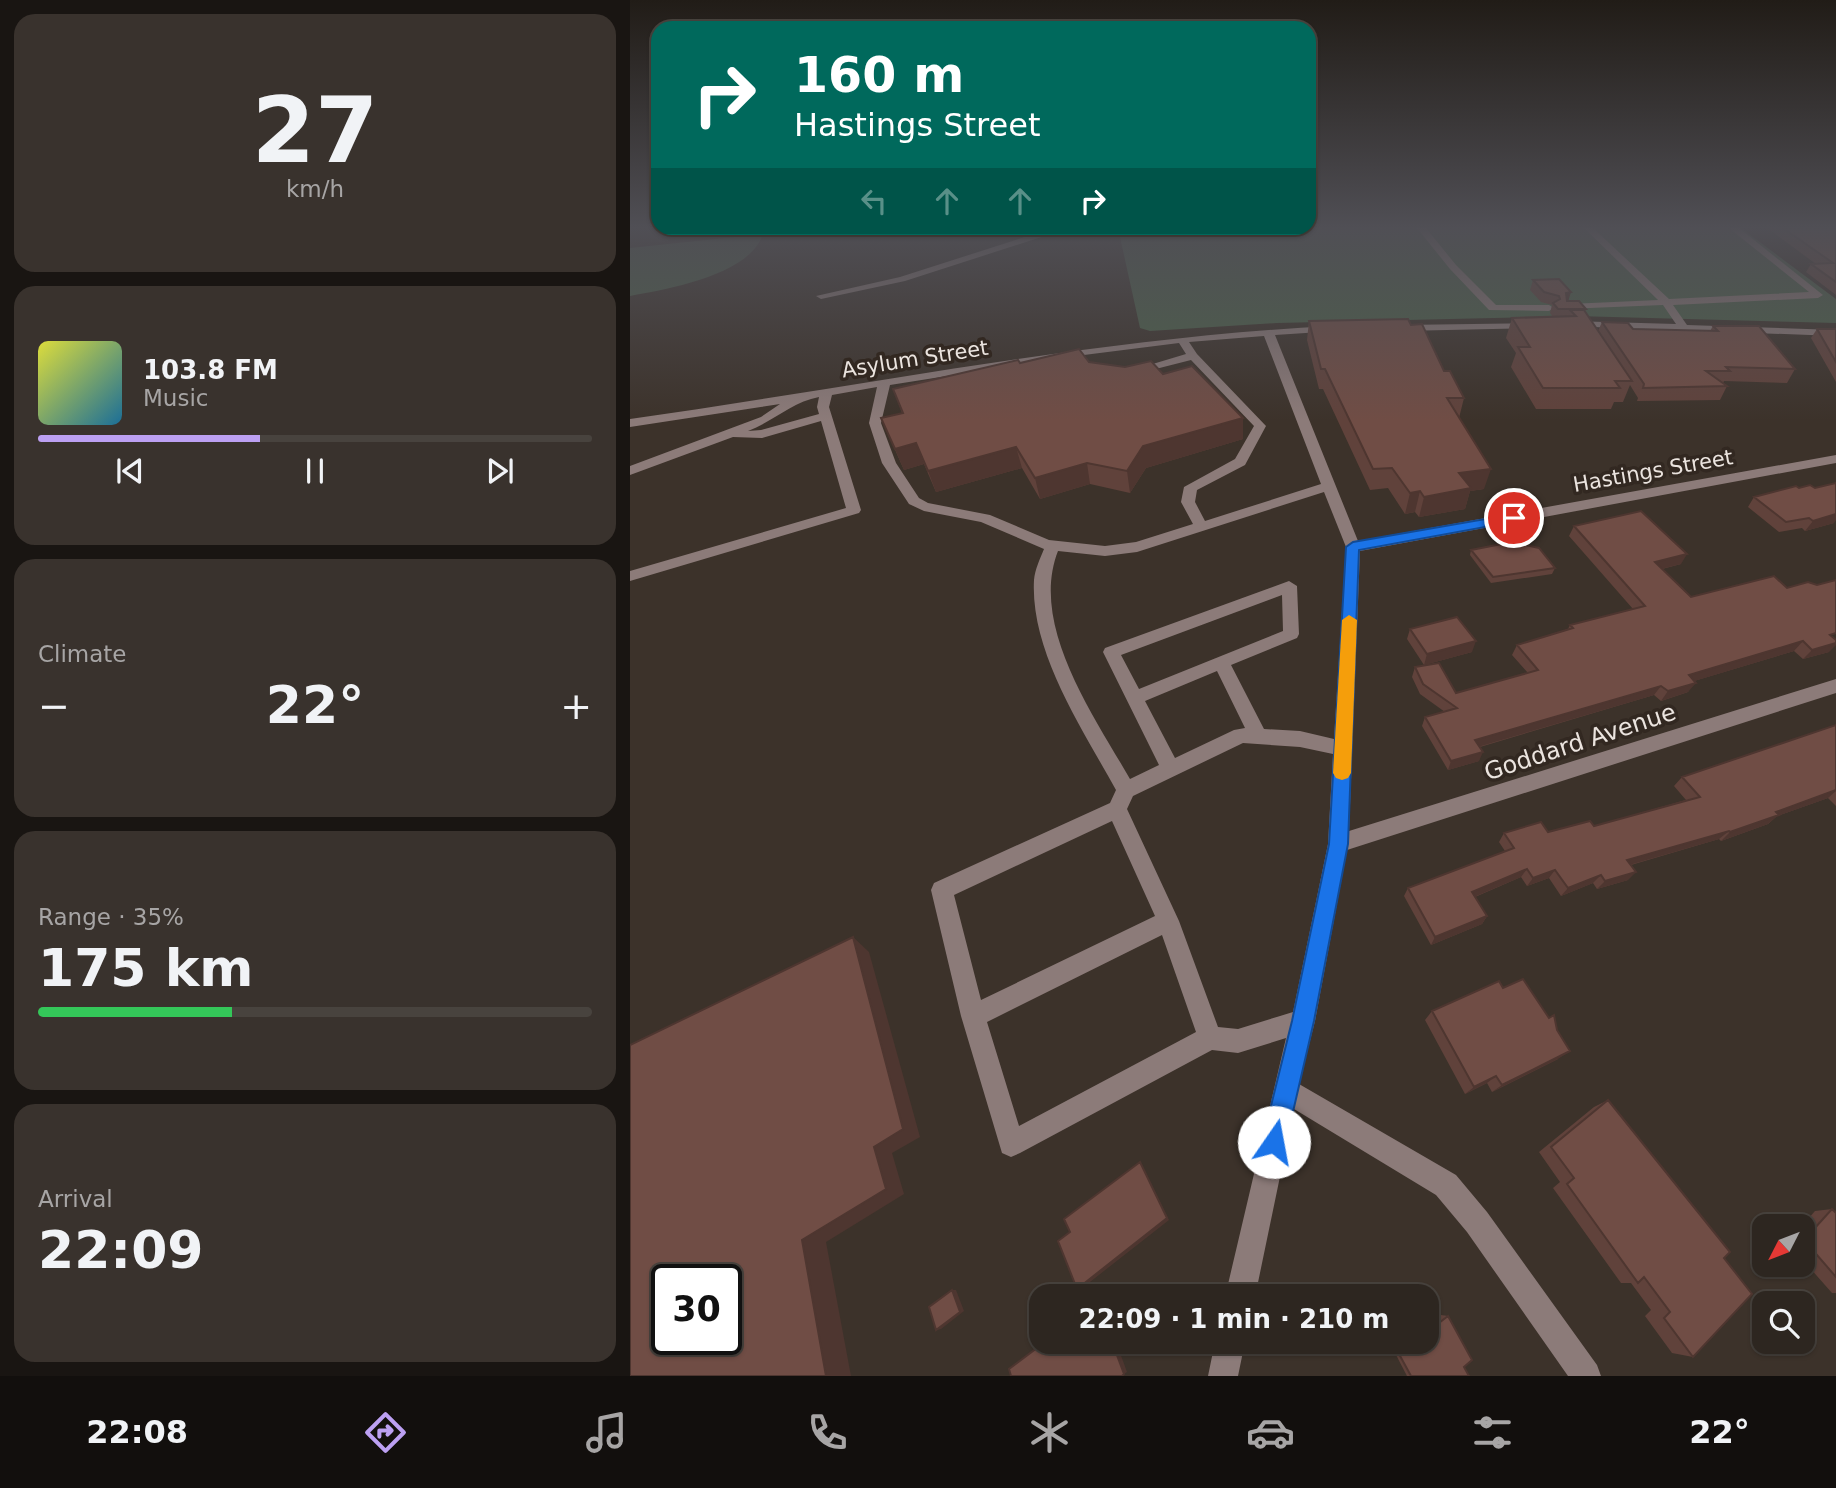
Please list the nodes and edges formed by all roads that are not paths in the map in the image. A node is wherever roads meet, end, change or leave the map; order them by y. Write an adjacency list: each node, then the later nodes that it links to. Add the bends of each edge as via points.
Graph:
1 (839, 292): 5 (street)
2 (1478, 292): 8 (street, via 1493,308)
3 (1656, 292): 6 (street)
4 (1815, 292): 6 (street, via 1818,295)
5 (821, 296)
6 (1666, 302): 7 (street); 13 (street)
7 (1569, 307)
8 (1549, 308)
9 (1547, 324): 12 (street)
10 (1561, 324): 11 (street)
11 (1580, 324): 13 (street); 17 (street)
12 (1394, 328)
13 (1684, 328): 16 (street)
14 (1338, 329): 15 (street, Asylum Street)
15 (1268, 331): 18 (street, Asylum Street); 29 (street)
16 (1836, 333)
17 (1589, 337)
18 (1182, 339): 19 (street); 21 (street, Asylum Street)
19 (1193, 356): 20 (street); 30 (street, via 1260,426 1240,462 1186,493)
20 (1116, 376)
21 (884, 384): 22 (street, Asylum Street); 31 (street, via 875,423 889,463 914,501 924,507 985,517)
22 (826, 394): 23 (street, Asylum Street); 24 (street, via 823,407)
23 (795, 398): 25 (street, Asylum Street); 26 (street, via 765,420)
24 (827, 416): 26 (street, via 762,434); 33 (street, via 854,510)
25 (630, 423)
26 (723, 436): 28 (street)
27 (1836, 459): 32 (street, Hastings Street)
28 (630, 471)
29 (1329, 486): 30 (street); 32 (street)
30 (1202, 527): 31 (street, via 1137,547 1105,551)
31 (1053, 546): 40 (street, via 1042,580 1054,652)
32 (1353, 547): 38 (street)
33 (630, 576)
34 (1221, 662): 36 (street); 36 (street, via 1291,634 1289,586 1111,652); 37 (street)
35 (1836, 686): 41 (street, Goddard Avenue)
36 (1134, 698): 39 (street)
37 (1258, 736): 38 (street, via 1300,739); 39 (street, via 1241,735)
38 (1343, 750): 41 (street)
39 (1171, 769): 40 (street)
40 (1122, 800): 42 (street); 43 (street, via 942,890)
41 (1338, 844): 44 (street)
42 (1168, 921): 43 (street); 45 (street)
43 (973, 1016): 45 (street, via 1011,1144)
44 (1303, 1021): 45 (street, via 1238,1041); 46 (street)
45 (1210, 1038)
46 (1285, 1090): 47 (street); 50 (street, via 1446,1185)
47 (1243, 1284)
48 (1228, 1354): 49 (street)
49 (1223, 1376)
50 (1586, 1376)

